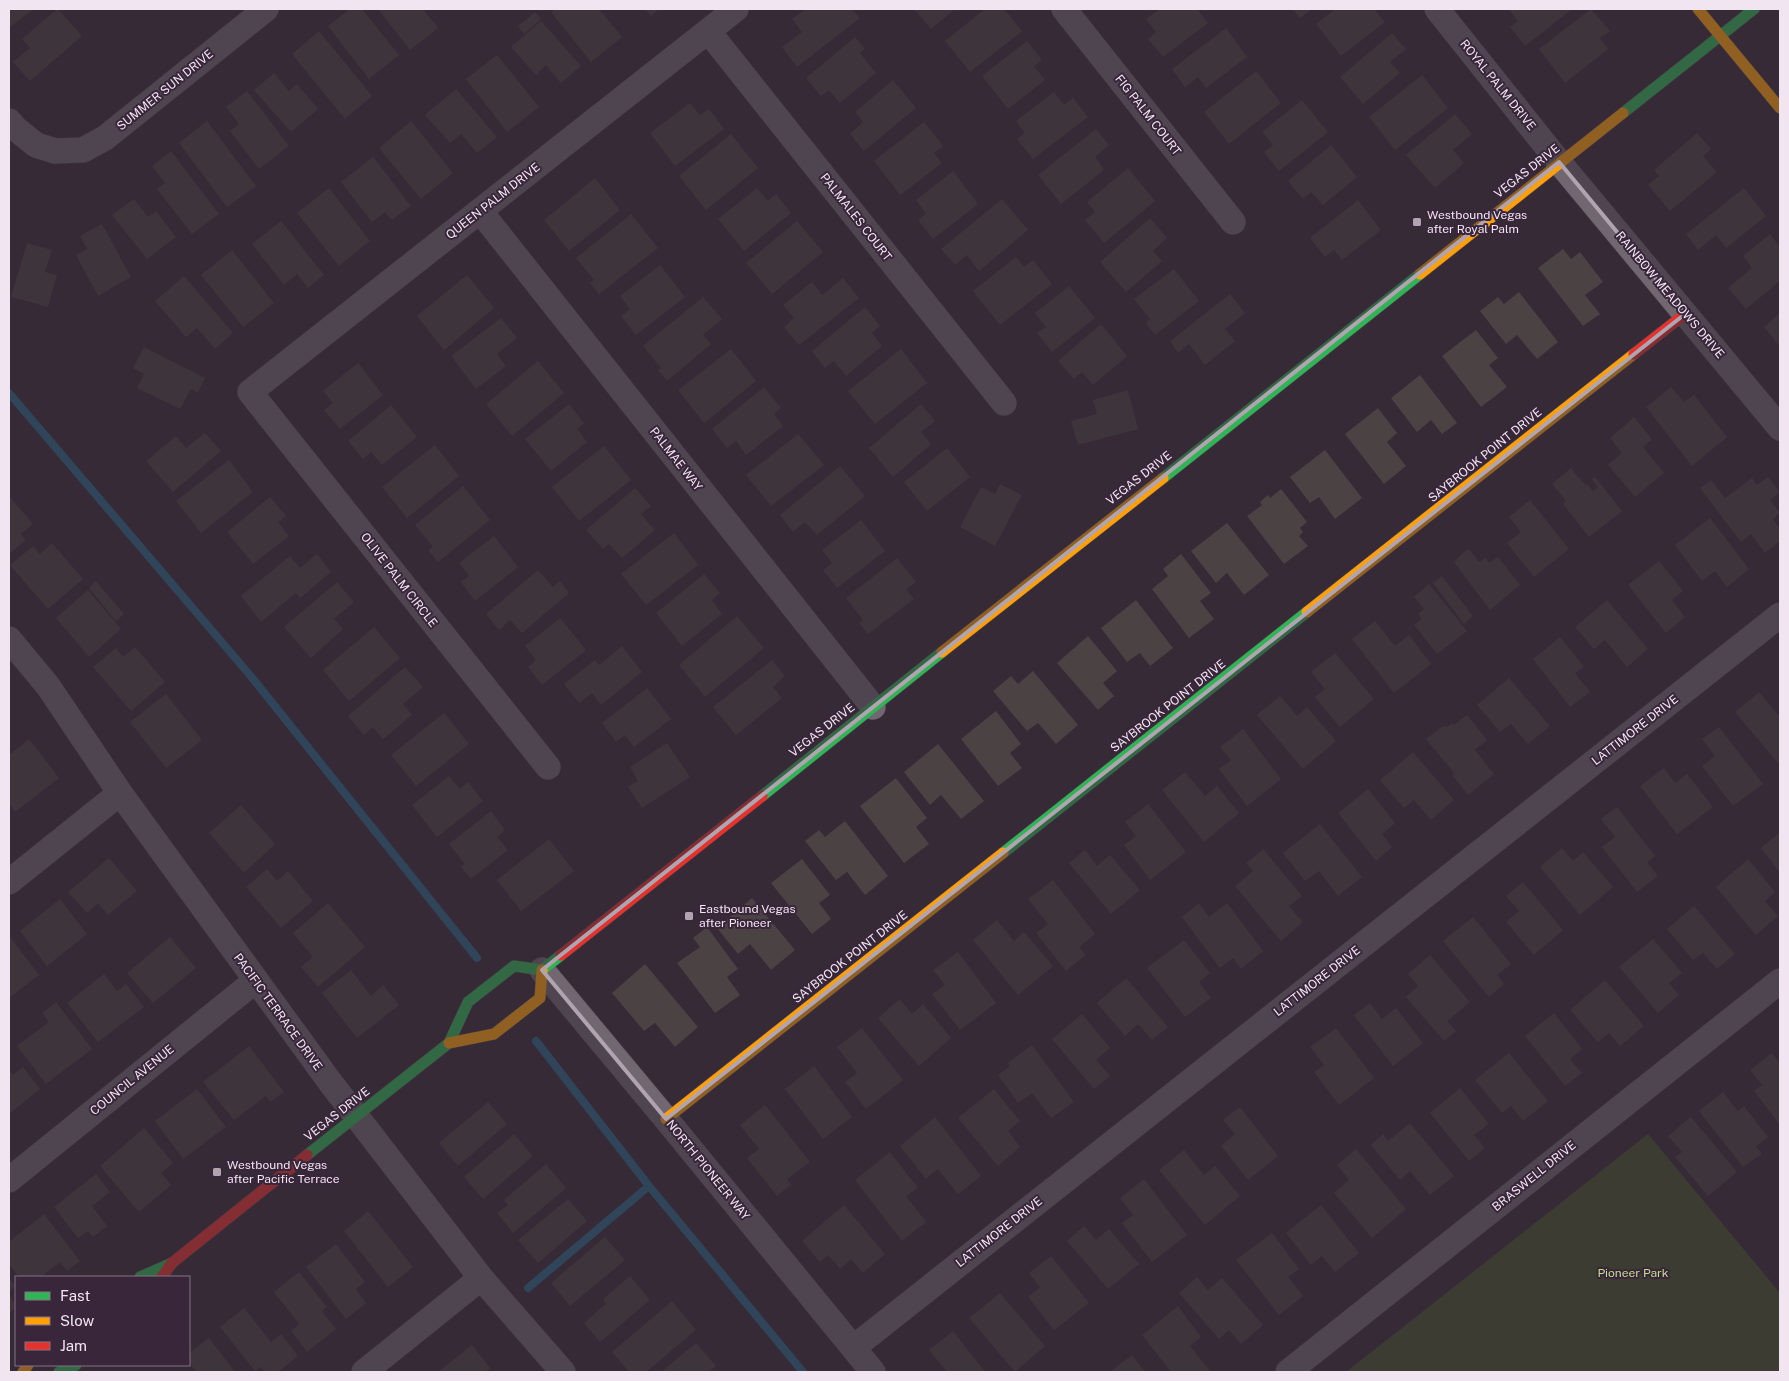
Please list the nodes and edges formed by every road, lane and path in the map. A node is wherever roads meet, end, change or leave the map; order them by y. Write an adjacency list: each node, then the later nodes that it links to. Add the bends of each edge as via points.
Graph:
1 (266, 9): 10 (street, SUMMER SUN DRIVE, via 105,138 83,150 55,151 36,145)
2 (736, 9): 7 (street, QUEEN PALM DRIVE)
3 (1064, 9): 13 (street, FIG PALM COURT)
4 (1437, 9): 11 (street, ROYAL PALM DRIVE)
5 (1698, 9): 8 (main road)
6 (1754, 9): 8 (main road, VEGAS DRIVE)
7 (708, 30): 12 (street, QUEEN PALM DRIVE); 16 (street, PALMALES COURT)
8 (1720, 36): 9 (main road); 11 (main road, VEGAS DRIVE)
9 (1780, 108)
10 (9, 121)
11 (1559, 162): 14 (street, RAINBOW MEADOWS DRIVE); 20 (main road, VEGAS DRIVE)
12 (480, 211): 15 (street, QUEEN PALM DRIVE); 20 (street, PALMAE WAY)
13 (1233, 222)
14 (1685, 314): 17 (street, RAINBOW MEADOWS DRIVE); 29 (main road, SAYBROOK POINT DRIVE)
15 (250, 392): 21 (street, OLIVE PALM CIRCLE)
16 (1004, 403)
17 (1780, 428)
18 (1780, 615): 35 (street, LATTIMORE DRIVE)
19 (9, 639): 22 (street, PACIFIC TERRACE DRIVE, via 48,686)
20 (873, 707): 24 (main road, VEGAS DRIVE)
21 (548, 767)
22 (120, 793): 23 (street); 25 (street, PACIFIC TERRACE DRIVE)
23 (9, 882)
24 (542, 970): 27 (main road, VEGAS DRIVE, via 514,966 510,969 468,1002); 27 (main road, VEGAS DRIVE, via 540,998 535,1002 494,1034); 29 (street, NORTH PIONEER WAY)
25 (255, 981): 28 (street, PACIFIC TERRACE DRIVE); 30 (street, COUNCIL AVENUE)
26 (1780, 981): 41 (street, BRASWELL DRIVE)
27 (449, 1043): 28 (main road, VEGAS DRIVE)
28 (356, 1117): 31 (main road, VEGAS DRIVE); 34 (street, PACIFIC TERRACE DRIVE)
29 (666, 1119): 35 (street, NORTH PIONEER WAY)
30 (9, 1180)
31 (172, 1263): 32 (main road, VEGAS DRIVE); 33 (main road, VEGAS DRIVE)
32 (142, 1276)
33 (163, 1276)
34 (481, 1278): 38 (street); 39 (street, PACIFIC TERRACE DRIVE)
35 (853, 1348): 40 (street, NORTH PIONEER WAY)
36 (74, 1366): 37 (main road)
37 (59, 1372)
38 (364, 1372)
39 (563, 1372)
40 (873, 1372)
41 (1288, 1372)

